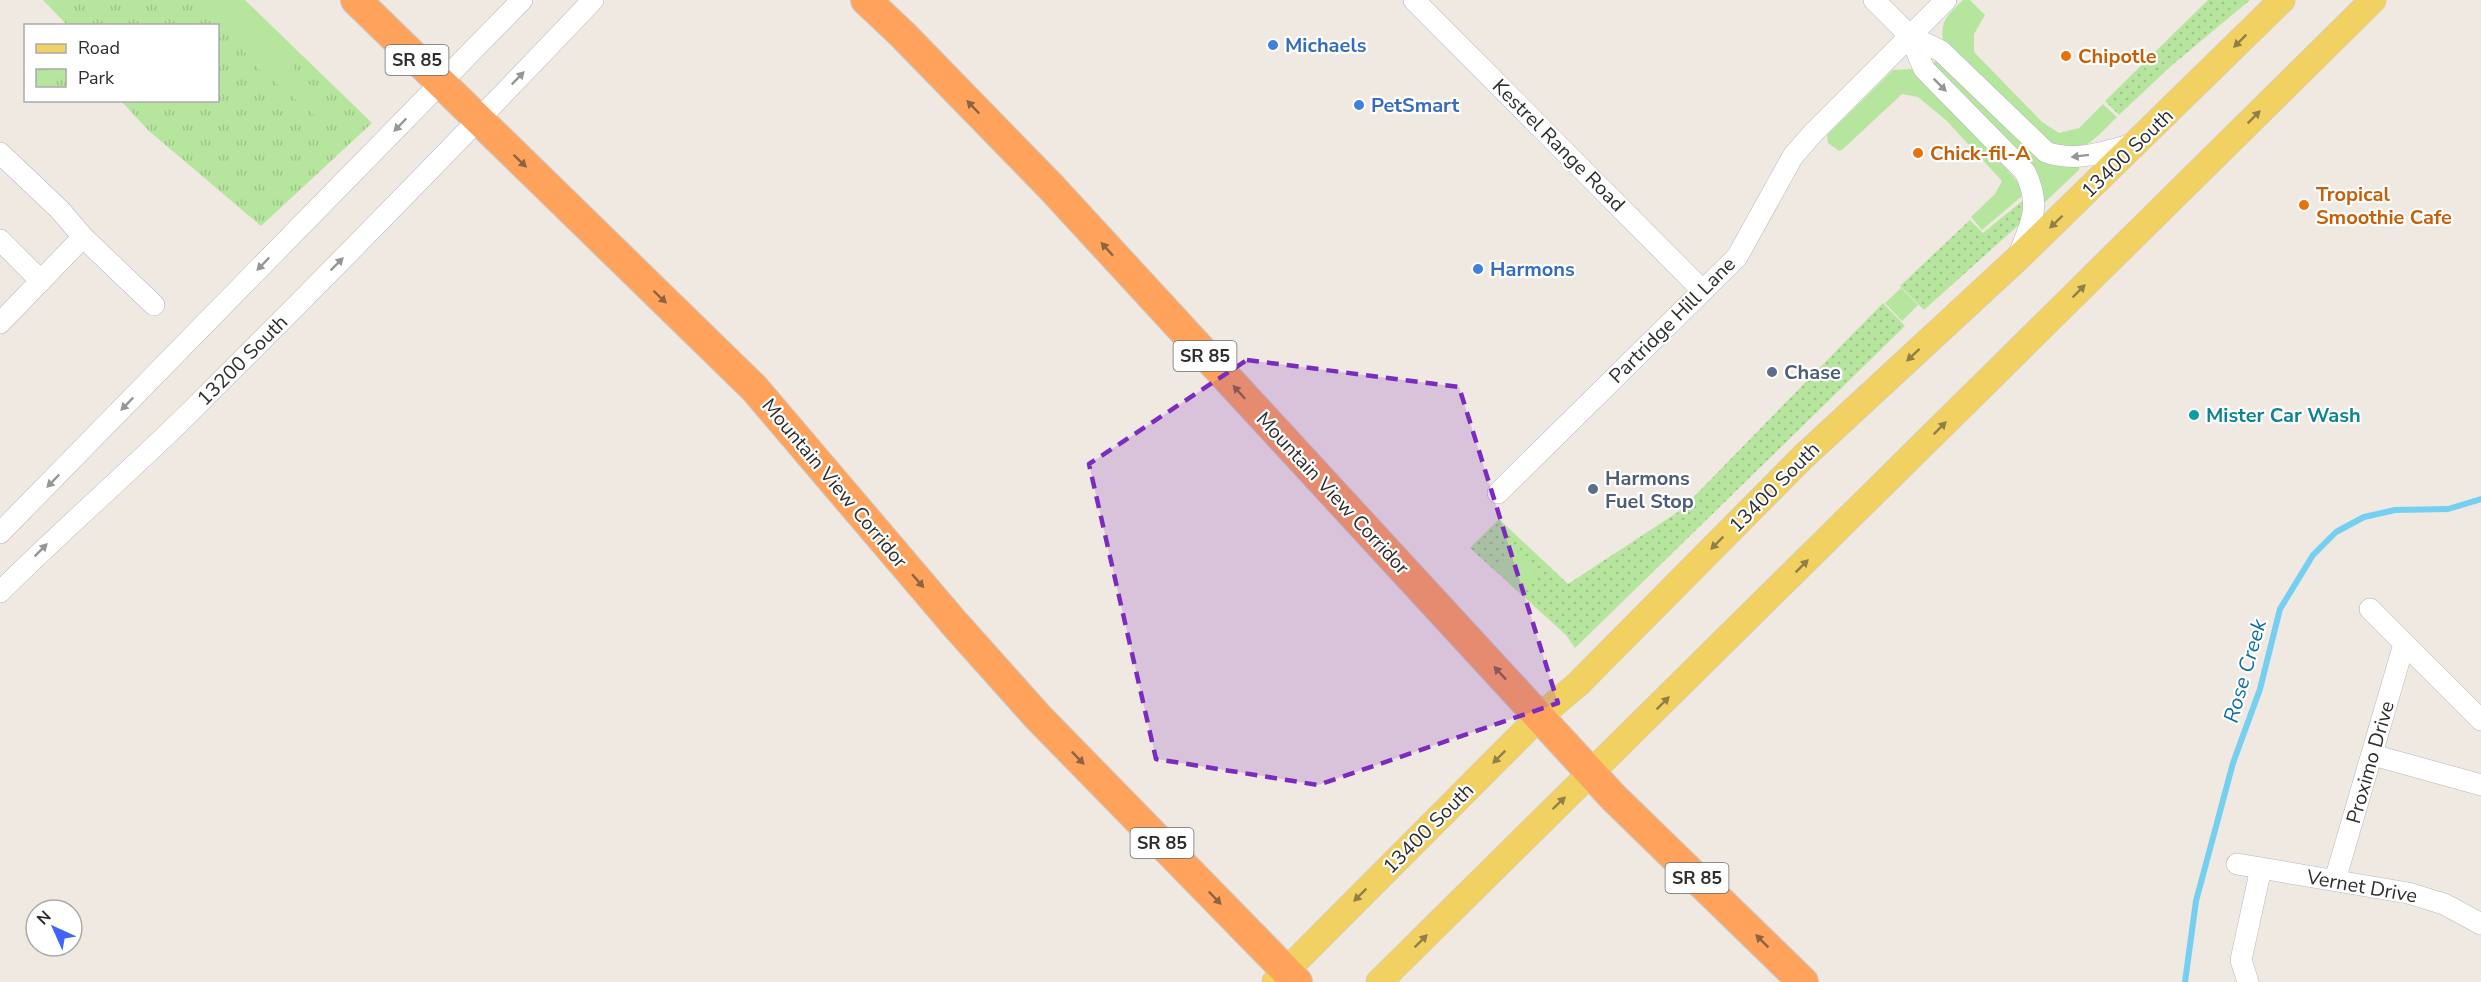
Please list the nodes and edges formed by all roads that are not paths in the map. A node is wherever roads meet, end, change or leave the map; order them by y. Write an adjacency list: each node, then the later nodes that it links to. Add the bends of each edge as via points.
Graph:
1 (356, 0): 11 (highway, Mountain View Corridor / SR 85)
2 (522, 0): 11 (street)
3 (593, 0): 12 (street, 13200 South, one-way to 3)
4 (866, 0): 27 (highway, Mountain View Corridor / SR 85, one-way to 4, via 1052,188)
5 (1414, 0): 19 (street, Kestrel Range Road)
6 (1874, 0): 10 (street)
7 (1946, 0): 10 (street, Partridge Hill Lane)
8 (2282, 0): 13 (main road, 13400 South, one-way to 13)
9 (2373, 0): 30 (main road, one-way to 9)
10 (1910, 36): 13 (street, one-way to 10, via 2080,157 2059,157 2046,152 1941,51); 17 (street, one-way to 17, via 1924,69 2025,172 2032,186 2035,213); 19 (street, Partridge Hill Lane, via 1793,156 1744,247)
11 (441, 83): 12 (highway, Mountain View Corridor / SR 85); 23 (street, one-way to 23)
12 (478, 121): 24 (street, 13200 South, one-way to 12, via 192,410); 36 (highway, Mountain View Corridor / SR 85, one-way to 36, via 754,388 1038,717)
13 (2137, 143): 17 (main road, 13400 South, one-way to 17)
14 (0, 153): 15 (street)
15 (83, 237): 18 (street); 20 (street)
16 (0, 240): 18 (street)
17 (2018, 258): 27 (main road, 13400 South, one-way to 27, via 1803,457 1578,684)
18 (41, 281): 21 (street)
19 (1703, 291): 22 (street, Partridge Hill Lane)
20 (154, 305)
21 (0, 323)
22 (1498, 493)
23 (0, 534)
24 (0, 592)
25 (2370, 609): 26 (street)
26 (2404, 644): 28 (street); 29 (street, Proximo Drive)
27 (1540, 716): 30 (highway, Mountain View Corridor / SR 85); 36 (main road, 13400 South, one-way to 36)
28 (2481, 720)
29 (2373, 755): 31 (street); 34 (street, Proximo Drive)
30 (1592, 772): 37 (main road, one-way to 30); 38 (highway, Mountain View Corridor / SR 85, one-way to 30)
31 (2481, 785)
32 (2237, 864): 33 (street, Vernet Drive)
33 (2261, 868): 34 (street, Vernet Drive); 39 (street, via 2241,960)
34 (2335, 880): 35 (street, Vernet Drive, via 2427,897)
35 (2481, 924)
36 (1286, 978)
37 (1379, 982)
38 (1803, 982)
39 (2248, 982)

